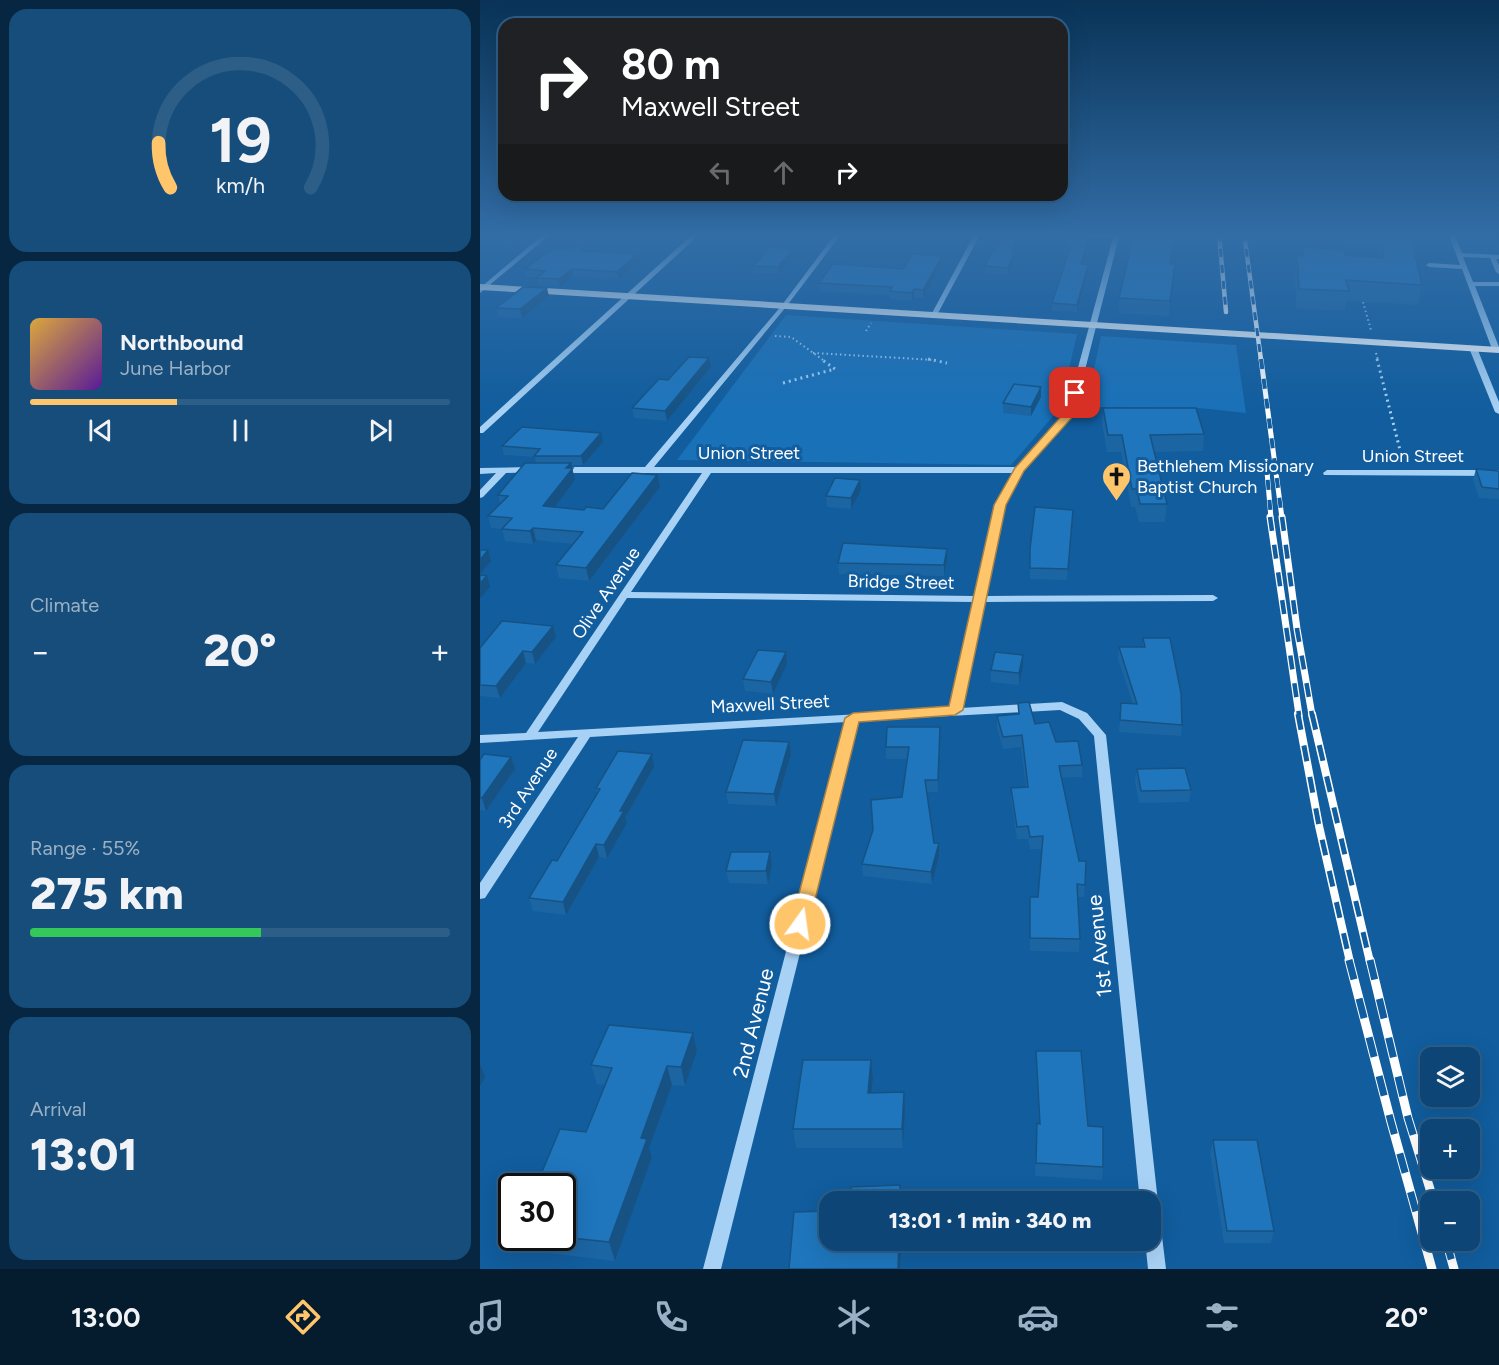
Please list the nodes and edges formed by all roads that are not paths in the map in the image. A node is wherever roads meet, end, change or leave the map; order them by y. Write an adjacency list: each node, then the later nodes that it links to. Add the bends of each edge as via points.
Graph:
1 (550, 292): 7 (main road)
2 (635, 292): 7 (street)
3 (795, 292): 8 (street)
4 (946, 292): 9 (street)
5 (1101, 292): 10 (street)
6 (1474, 292): 12 (street)
7 (631, 296): 8 (main road); 14 (street)
8 (784, 306): 9 (main road); 15 (street)
9 (933, 315): 10 (main road)
10 (1092, 325): 11 (main road); 17 (street, via 1070,413)
11 (1473, 348): 12 (main road); 13 (street)
12 (1497, 350)
13 (1499, 412)
14 (480, 431)
15 (648, 469): 16 (street, Union Street); 19 (street, Union Street)
16 (709, 469): 17 (street, Union Street); 23 (street, Olive Avenue)
17 (1019, 470): 25 (street, via 1000,505)
18 (480, 471): 19 (street, Union Street)
19 (503, 471): 22 (street)
20 (1327, 473): 21 (street, Union Street)
21 (1499, 473)
22 (480, 495)
23 (624, 595): 25 (street, Bridge Street); 30 (street, Olive Avenue)
24 (1214, 598): 25 (street, Bridge Street)
25 (980, 599): 27 (street)
26 (1062, 706): 27 (street, Maxwell Street); 33 (street, 1st Avenue, via 1083,717 1100,735)
27 (955, 710): 28 (street, Maxwell Street)
28 (853, 718): 29 (street, Maxwell Street); 35 (street, 2nd Avenue)
29 (587, 732): 30 (street, Maxwell Street); 32 (street, 3rd Avenue)
30 (530, 735): 31 (street, Maxwell Street)
31 (480, 739)
32 (480, 894)
33 (1148, 1191)
34 (1154, 1251): 36 (street)
35 (712, 1269)
36 (1156, 1269)

